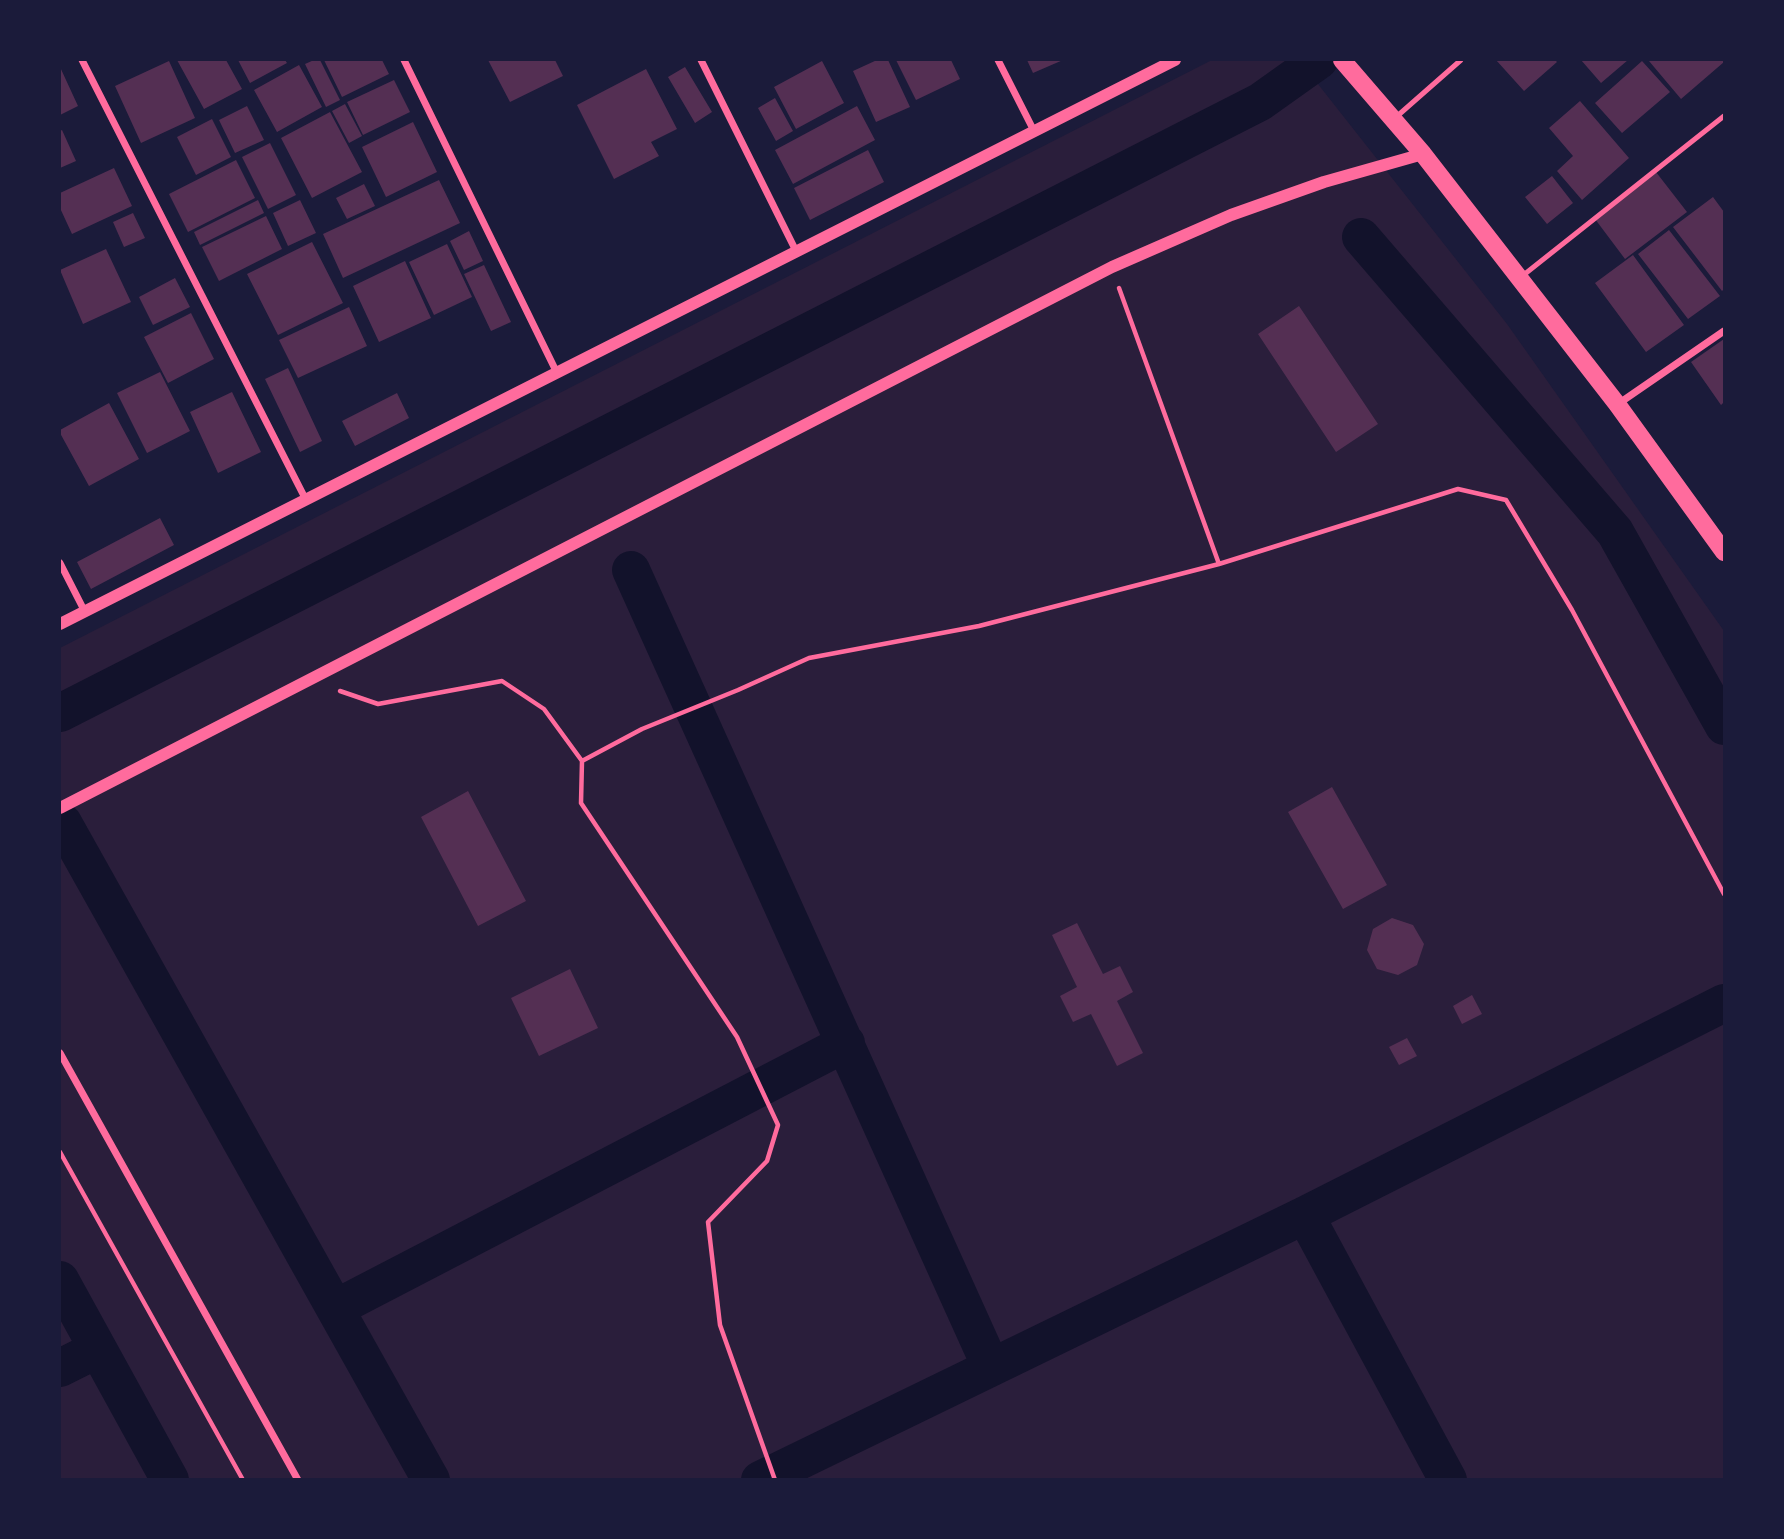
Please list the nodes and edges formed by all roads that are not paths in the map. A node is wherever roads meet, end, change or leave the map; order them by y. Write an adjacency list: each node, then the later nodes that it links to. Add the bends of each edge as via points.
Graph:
1 (82, 60): 17 (street)
2 (404, 60): 15 (street)
3 (701, 60): 12 (street)
4 (998, 60): 10 (street)
5 (1175, 60): 10 (street)
6 (1342, 60): 9 (main road)
7 (1461, 60): 9 (lane)
8 (1724, 116): 13 (lane)
9 (1393, 120): 11 (main road)
10 (1034, 131): 12 (street)
11 (1423, 154): 13 (main road); 22 (street, via 1231,215 1112,267)
12 (796, 251): 15 (street)
13 (1520, 278): 16 (main road)
14 (1724, 331): 16 (street)
15 (557, 373): 17 (street)
16 (1617, 404): 18 (main road)
17 (306, 500): 20 (street)
18 (1724, 552)
19 (60, 563): 20 (street)
20 (85, 611): 21 (street)
21 (60, 624)
22 (60, 808)
23 (60, 1053): 24 (street)
24 (298, 1479)

